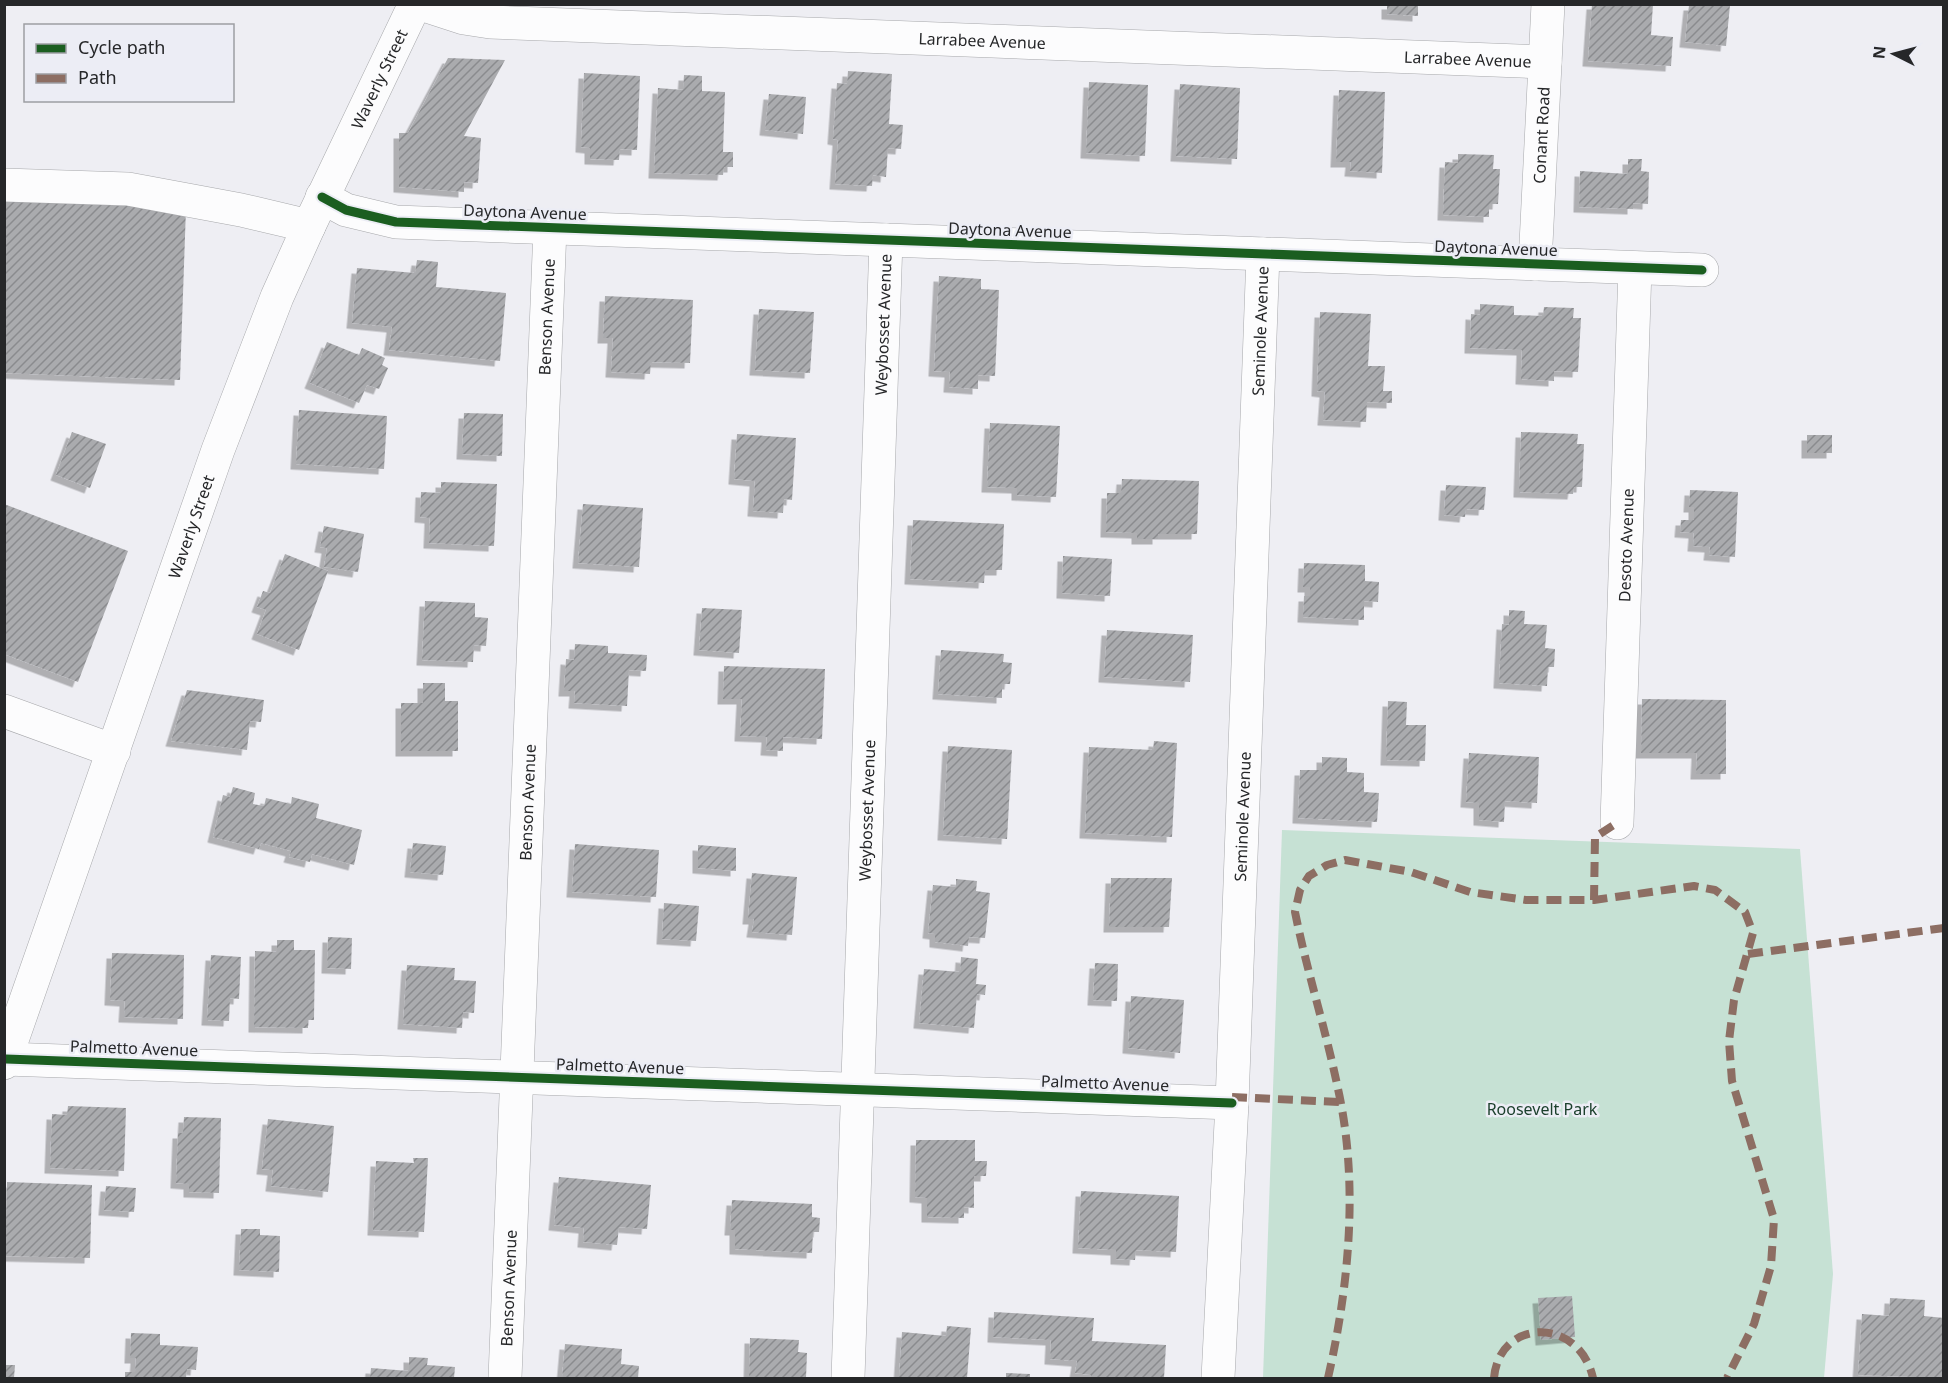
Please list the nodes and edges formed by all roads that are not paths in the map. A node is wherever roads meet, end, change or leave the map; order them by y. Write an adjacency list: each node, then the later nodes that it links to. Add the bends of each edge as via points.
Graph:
1 (415, 4): 6 (street, Waverly Street)
2 (421, 4): 4 (street, Larrabee Avenue, via 490,22)
3 (1548, 4): 4 (street, Conant Road)
4 (1545, 62): 10 (street, Conant Road)
5 (4, 185): 6 (street, Daytona Avenue, via 128,189 241,210)
6 (315, 211): 7 (street, Daytona Avenue, via 346,210 396,222); 14 (street, Waverly Street, via 218,450)
7 (550, 228): 8 (street, Daytona Avenue); 17 (street, Benson Avenue)
8 (886, 240): 9 (street, Daytona Avenue); 18 (street, Weybosset Avenue)
9 (1263, 254): 10 (street, Daytona Avenue); 19 (street, Seminole Avenue)
10 (1534, 264): 11 (street, Daytona Avenue)
11 (1635, 268): 12 (street, Daytona Avenue); 15 (street, Desoto Avenue)
12 (1702, 270)
13 (7, 721): 14 (street)
14 (114, 751): 16 (street, Waverly Street)
15 (1617, 823)
16 (5, 1061): 17 (street, Palmetto Avenue)
17 (518, 1077): 18 (street, Palmetto Avenue); 20 (street, Benson Avenue)
18 (857, 1090): 19 (street, Palmetto Avenue); 21 (street, Weybosset Avenue)
19 (1232, 1103): 22 (street, Seminole Avenue)
20 (505, 1378)
21 (848, 1378)
22 (1218, 1378)

